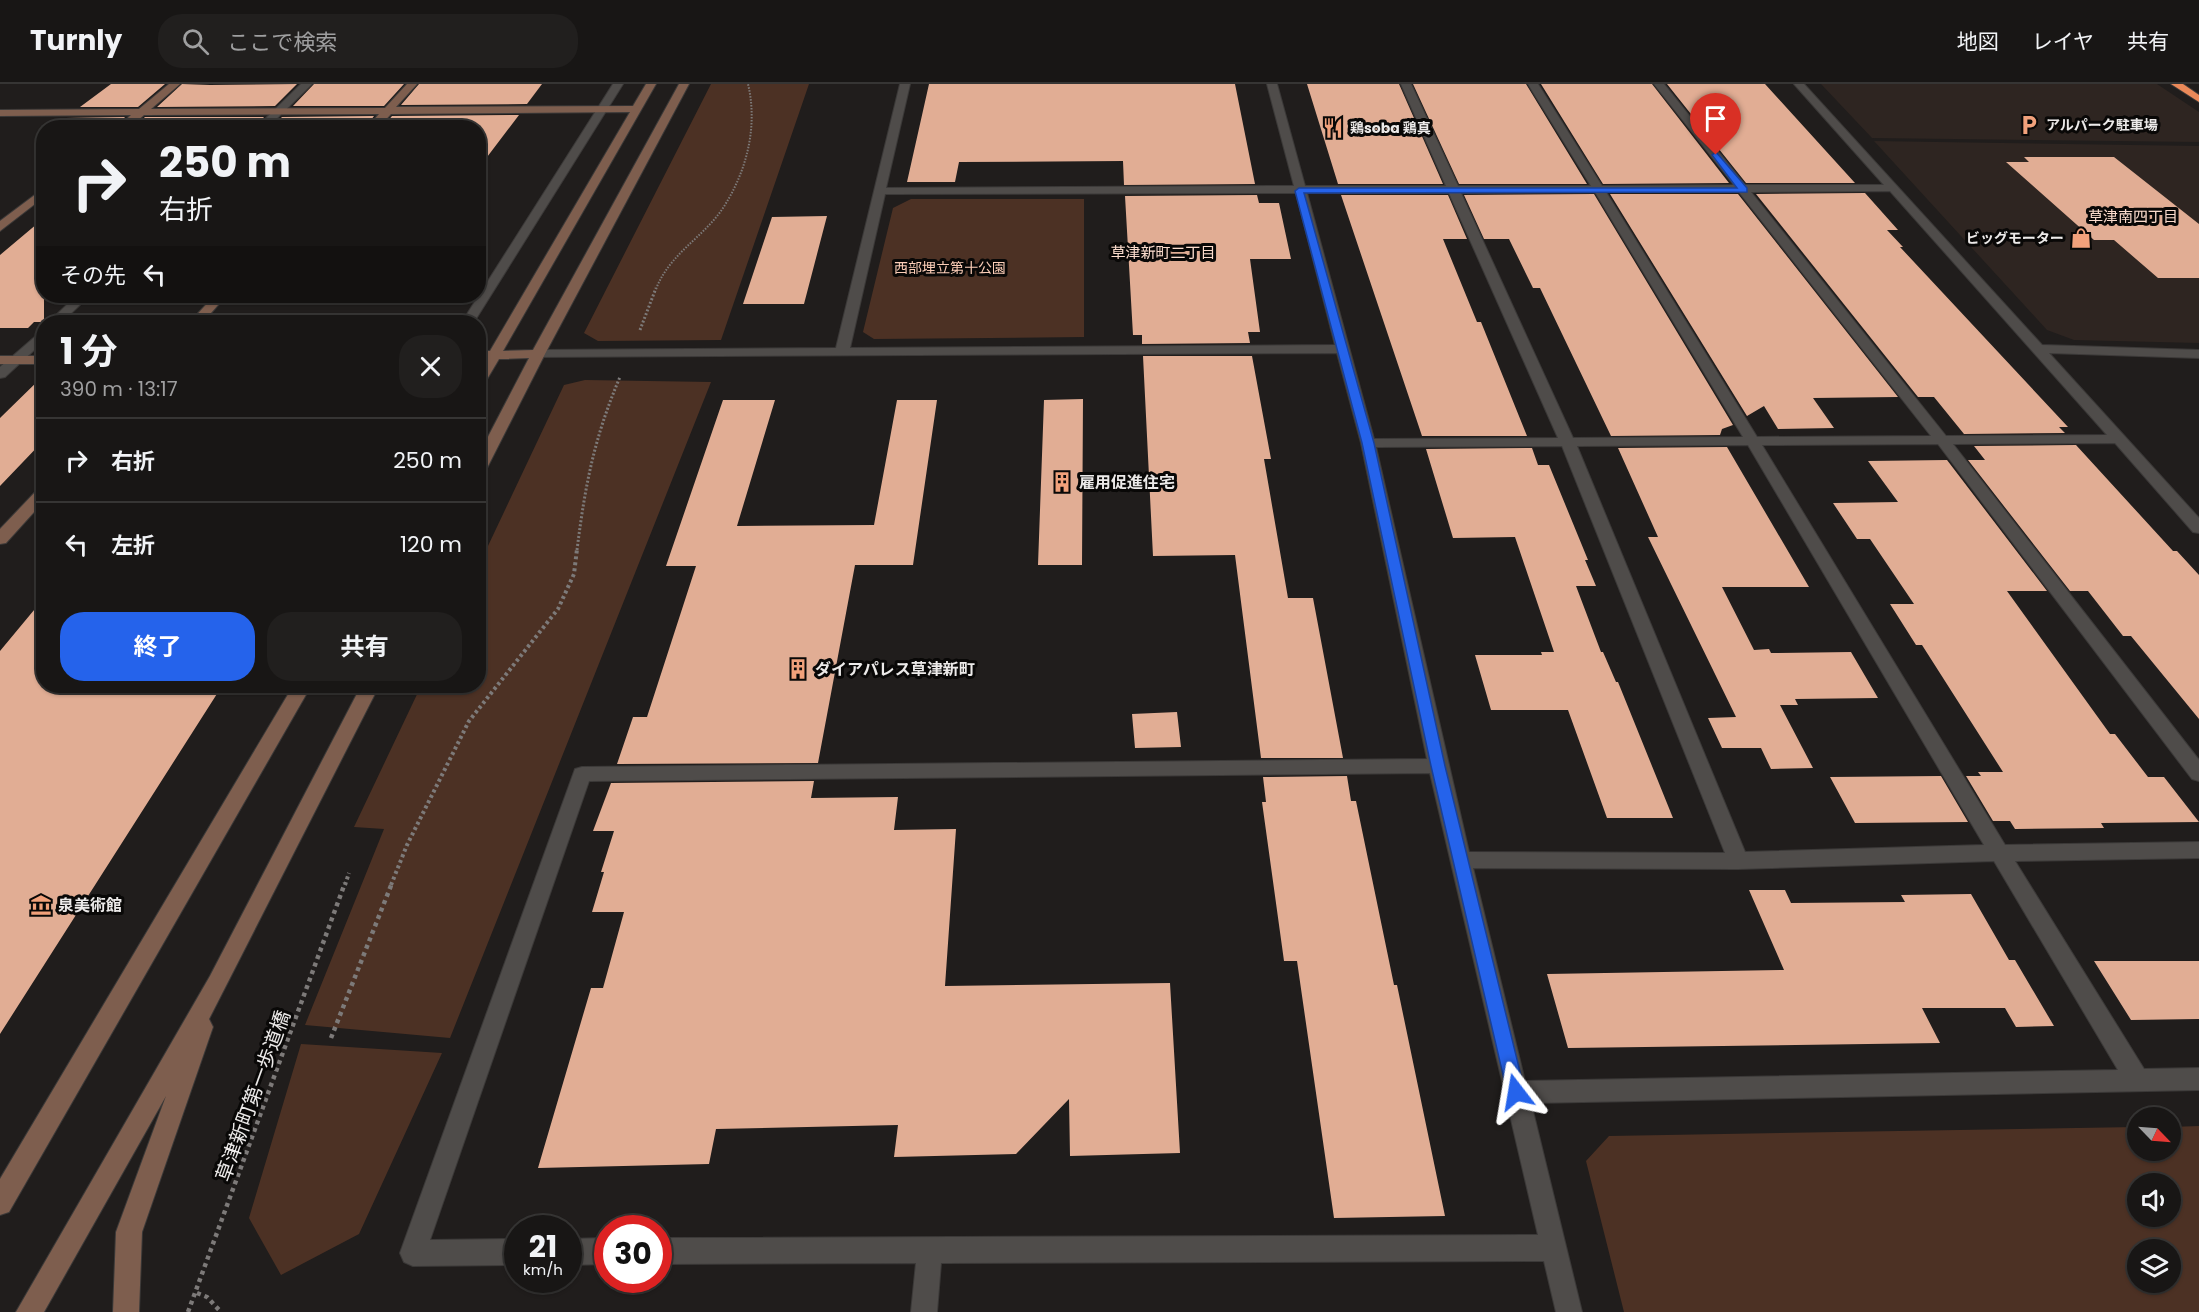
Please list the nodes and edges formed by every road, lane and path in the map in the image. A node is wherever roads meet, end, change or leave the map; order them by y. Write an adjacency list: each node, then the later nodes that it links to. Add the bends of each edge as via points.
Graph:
1 (175, 84): 21 (street)
2 (307, 84): 19 (street)
3 (412, 84): 17 (street)
4 (618, 84): 18 (street)
5 (651, 84): 16 (street)
6 (684, 84): 43 (street)
7 (748, 84): 38 (path, via 754,109 748,154 723,208 663,270)
8 (905, 84): 27 (street)
9 (1272, 84): 28 (street)
10 (1406, 84): 29 (street)
11 (1533, 84): 30 (street)
12 (1659, 84): 26 (street)
13 (1799, 84): 25 (street)
14 (2176, 84): 15 (highway)
15 (2199, 99)
16 (636, 109): 18 (street); 46 (street)
17 (387, 110): 18 (street); 19 (street); 24 (street)
18 (602, 110): 33 (street)
19 (279, 111): 21 (street); 23 (street)
20 (0, 113): 21 (street)
21 (140, 113): 22 (street)
22 (132, 120)
23 (269, 120)
24 (379, 120)
25 (1893, 188): 26 (street); 41 (street)
26 (1744, 190): 30 (street); 54 (street)
27 (880, 191): 28 (street); 42 (street)
28 (1299, 191): 29 (street); 40 (street)
29 (1455, 191): 30 (street); 57 (street)
30 (1600, 191): 55 (street)
31 (36, 198): 32 (street)
32 (0, 227)
33 (486, 294)
34 (75, 303): 36 (street)
35 (214, 303): 37 (street)
36 (63, 315)
37 (202, 315)
38 (639, 333)
39 (36, 340): 48 (street)
40 (1342, 349): 42 (street); 56 (street)
41 (2039, 349): 44 (street); 53 (street)
42 (842, 352): 43 (street)
43 (537, 354): 46 (street); 58 (street)
44 (2199, 354)
45 (486, 355): 46 (street)
46 (496, 355): 50 (street)
47 (0, 360): 48 (street)
48 (15, 360): 49 (street); 52 (street)
49 (36, 360)
50 (486, 371)
51 (623, 371): 72 (path, via 604,415 586,480 574,574 558,609 469,722 407,845)
52 (0, 374)
53 (2119, 439): 54 (street); 60 (street)
54 (1942, 440): 55 (street); 65 (street)
55 (1754, 441): 57 (street); 67 (street)
56 (1368, 443): 57 (street); 64 (street)
57 (1568, 443): 69 (street)
58 (486, 456)
59 (36, 500): 61 (street)
60 (2199, 528)
61 (0, 539)
62 (298, 693): 76 (street)
63 (366, 693): 71 (street)
64 (1438, 766): 68 (street); 80 (street, via 582,774 413,1253)
65 (2199, 774)
66 (2199, 850): 67 (street)
67 (1997, 853): 69 (street); 74 (street)
68 (1460, 860): 69 (street); 75 (street)
69 (1738, 861)
70 (349, 873): 81 (path, 草津新町第一歩道橋)
71 (218, 983): 82 (street); 83 (street, via 129,1232)
72 (331, 1038)
73 (2199, 1079): 74 (street)
74 (2138, 1081): 75 (street)
75 (1516, 1092): 78 (street)
76 (0, 1203)
77 (930, 1248): 78 (street); 79 (street); 86 (street)
78 (1553, 1248): 87 (street)
79 (672, 1251)
80 (504, 1252)
81 (197, 1293): 84 (path, 草津新町第一歩道橋); 85 (path, via 207,1297)
82 (29, 1312)
83 (126, 1312)
84 (189, 1312)
85 (220, 1312)
86 (924, 1312)
87 (1569, 1312)

